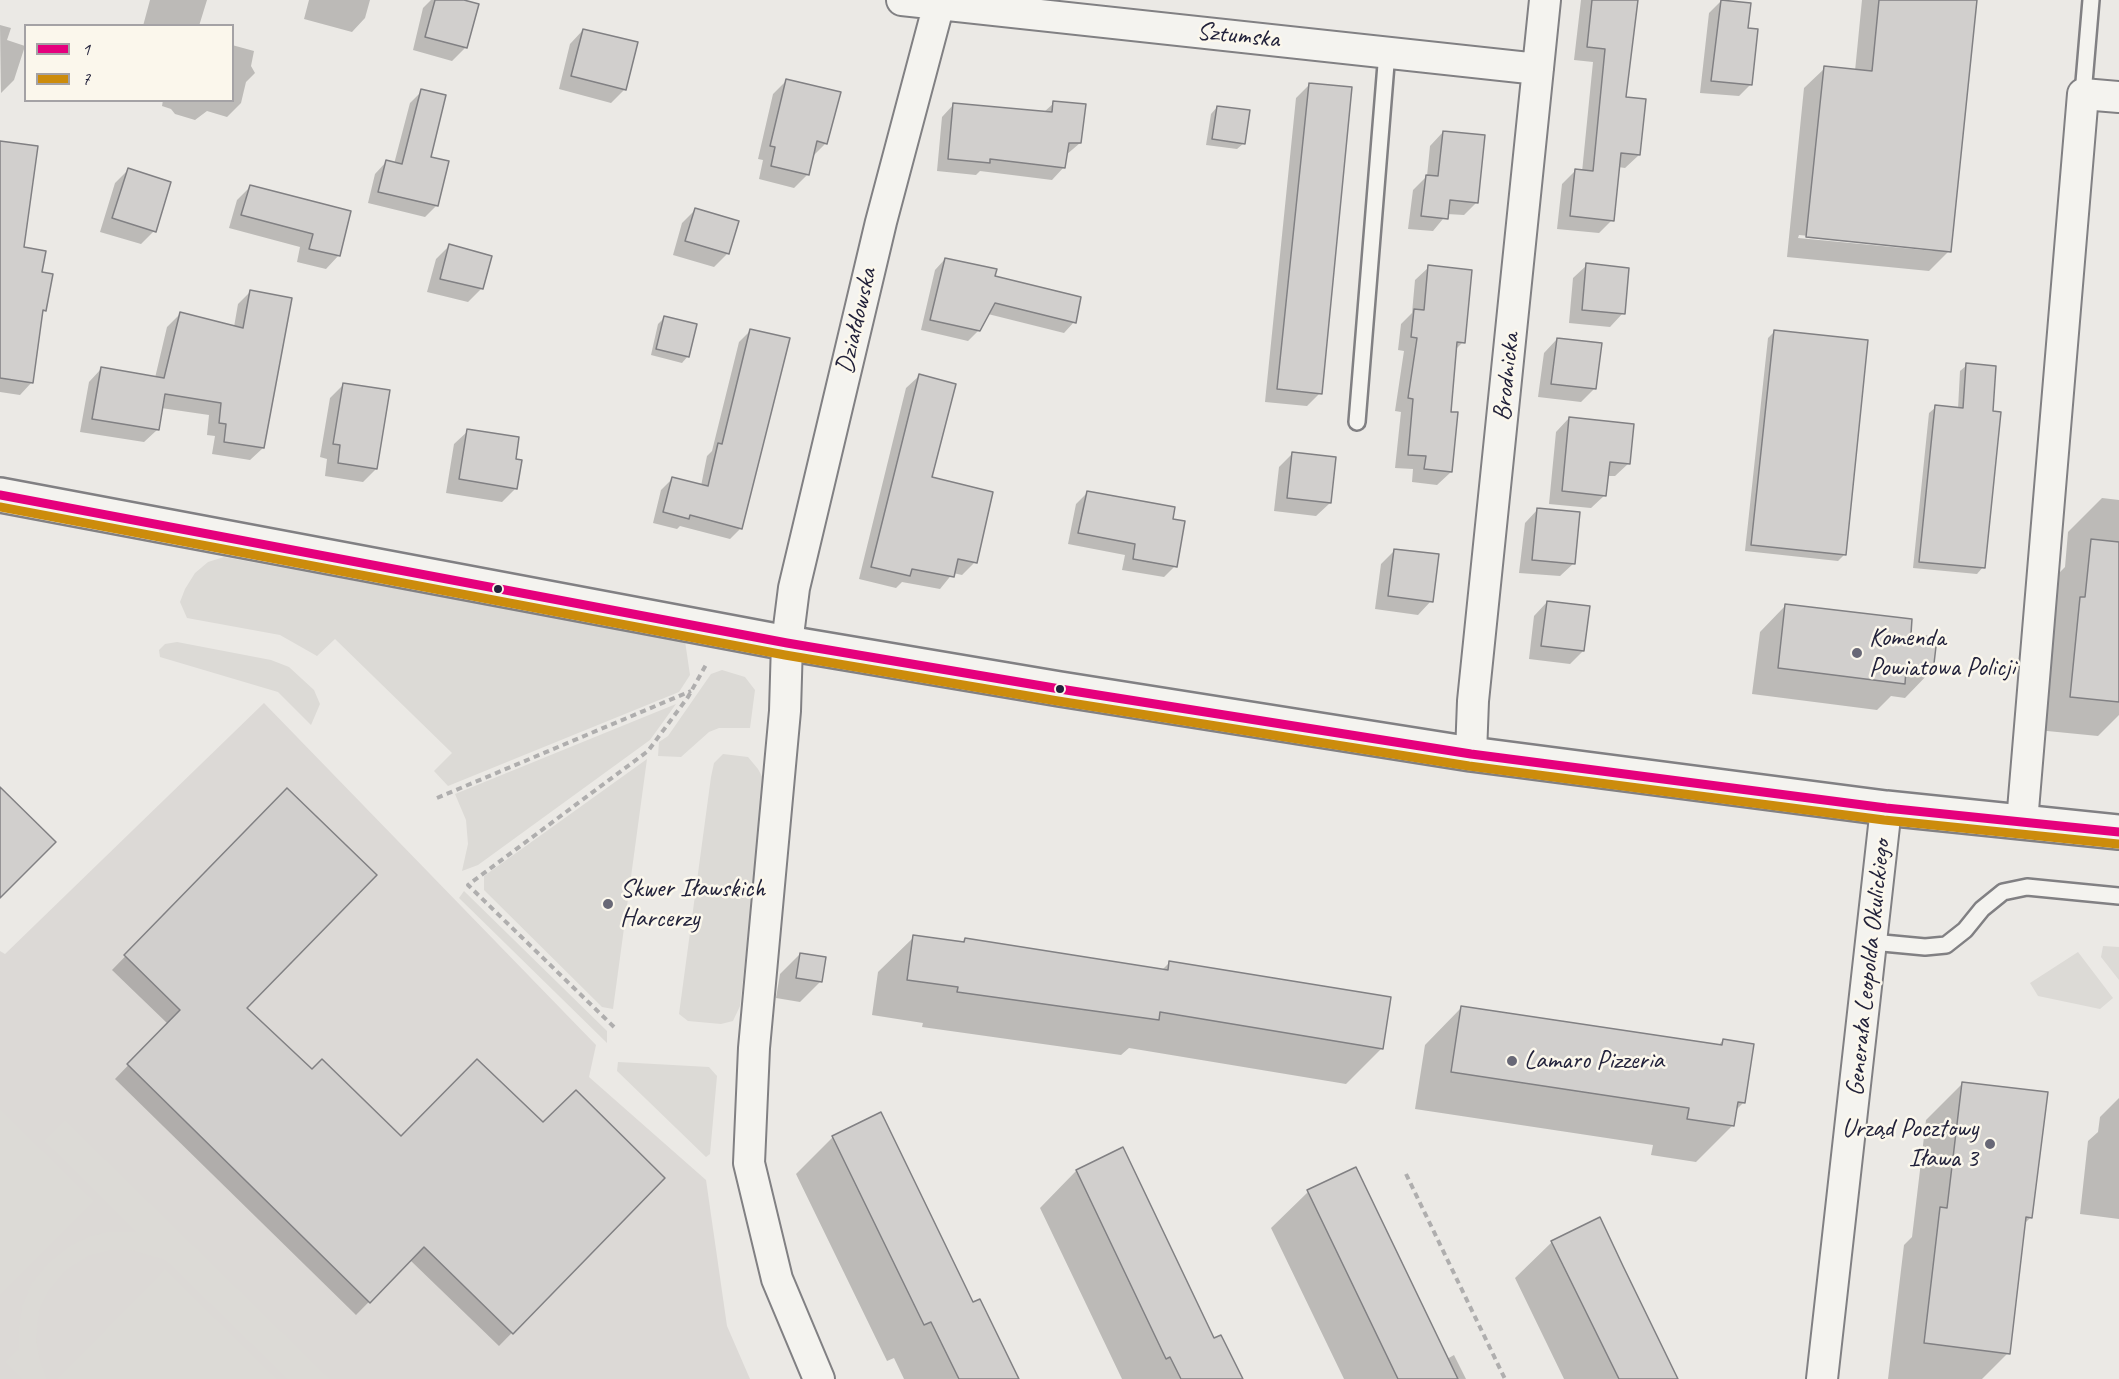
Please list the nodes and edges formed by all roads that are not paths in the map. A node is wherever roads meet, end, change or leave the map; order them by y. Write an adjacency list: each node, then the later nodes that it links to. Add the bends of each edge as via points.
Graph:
1 (902, 0): 4 (street, Sztumska)
2 (1545, 0): 6 (street, Brodnicka)
3 (2091, 0): 7 (lane)
4 (939, 1): 5 (street, Sztumska); 11 (street, Działdowska, via 881,222 794,588)
5 (1387, 52): 6 (street, Sztumska); 9 (lane)
6 (1538, 69): 12 (street, Brodnicka, via 1473,701)
7 (2083, 94): 8 (street); 14 (street)
8 (2119, 97)
9 (1357, 422)
10 (0, 495): 11 (street)
11 (787, 642): 12 (street); 18 (street, Działdowska, via 785,711 754,1048 750,1163 777,1279)
12 (1471, 754): 13 (street)
13 (1886, 808): 14 (street); 17 (street, Generała Leopolda Okulickiego)
14 (2022, 822): 15 (street)
15 (2119, 832)
16 (2119, 896): 17 (lane, via 2026,887 2003,892 1946,945)
17 (1872, 942): 19 (street, Generała Leopolda Okulickiego)
18 (819, 1379)
19 (1822, 1379)

